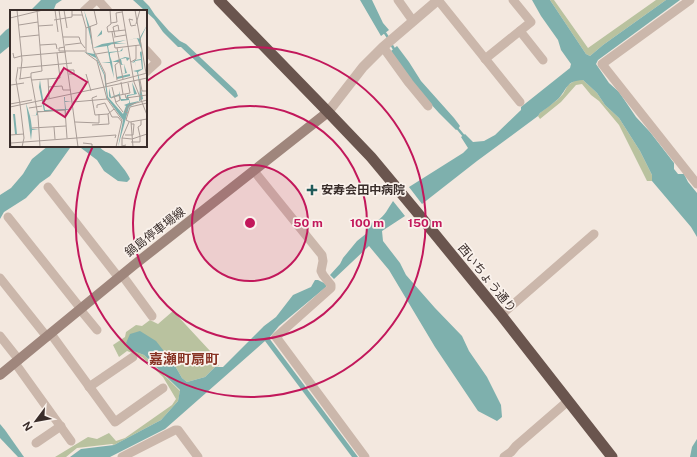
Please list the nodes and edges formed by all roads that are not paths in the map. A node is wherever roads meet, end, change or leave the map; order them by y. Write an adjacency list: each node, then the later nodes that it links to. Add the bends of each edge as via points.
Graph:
1 (97, 0): 7 (street); 8 (street)
2 (219, 0): 18 (highway, 西いちょう通り)
3 (398, 0): 9 (street)
4 (438, 0): 9 (street); 13 (street)
5 (513, 0): 10 (street, via 531,22)
6 (688, 1): 20 (street, via 602,64)
7 (85, 10)
8 (107, 10)
9 (413, 21): 11 (street)
10 (520, 31): 13 (street); 14 (street)
11 (383, 47): 17 (street); 18 (street, via 363,67)
12 (147, 51): 15 (street, via 157,62)
13 (485, 59): 16 (street)
14 (543, 60)
15 (147, 71)
16 (520, 102)
17 (428, 106)
18 (328, 112): 19 (main road, 鍋島停車場線); 27 (highway, 西いちょう通り, via 375,162)
19 (254, 171): 24 (main road, 鍋島停車場線); 43 (street, via 322,255 321,271 331,285 331,288 276,337)
20 (697, 184)
21 (48, 187): 24 (street)
22 (8, 217): 26 (street)
23 (594, 234): 27 (street)
24 (120, 277): 26 (main road, 鍋島停車場線); 28 (street)
25 (0, 278): 30 (street)
26 (81, 309): 29 (street); 30 (main road, 鍋島停車場線)
27 (501, 315): 37 (highway, 西いちょう通り)
28 (152, 316)
29 (96, 330)
30 (49, 335): 33 (main road, 鍋島停車場線); 35 (street)
31 (0, 336): 33 (street)
32 (133, 357): 35 (street)
33 (17, 361): 34 (main road, 鍋島停車場線); 38 (street)
34 (0, 375)
35 (89, 387): 36 (street, via 115,422)
36 (162, 388)
37 (568, 401): 44 (street); 45 (highway, 西いちょう通り)
38 (61, 426): 39 (street); 40 (street)
39 (71, 441)
40 (36, 443)
41 (122, 457): 42 (street, via 178,430)
42 (198, 457)
43 (365, 457)
44 (504, 457)
45 (612, 457)

